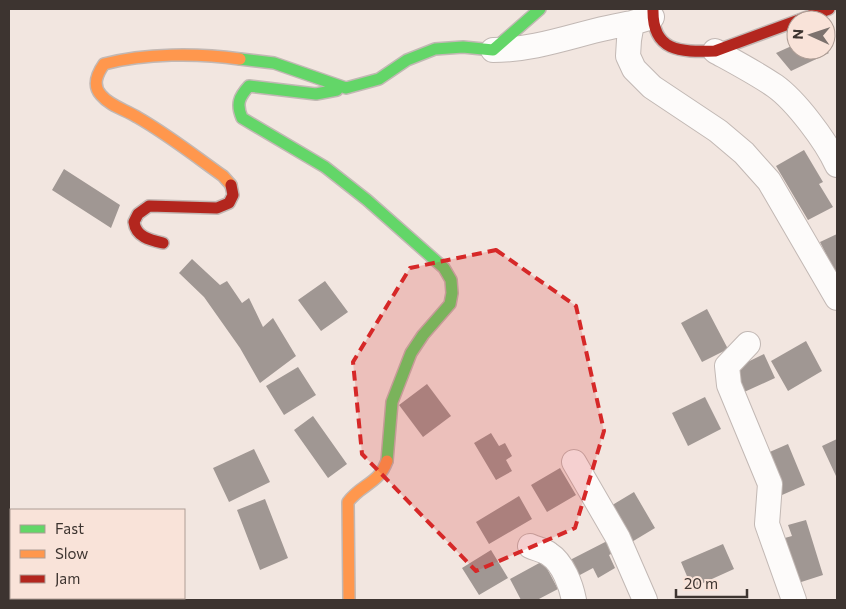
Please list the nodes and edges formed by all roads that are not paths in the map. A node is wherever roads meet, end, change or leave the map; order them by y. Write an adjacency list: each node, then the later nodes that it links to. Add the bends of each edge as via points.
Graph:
1 (540, 9): 4 (street)
2 (829, 9): 5 (street)
3 (646, 16): 4 (street, via 540,46); 5 (street, via 665,44 682,51); 9 (street, via 628,40 628,56 634,69 652,87 718,131 769,181)
4 (493, 50): 6 (street, via 435,48 407,60 379,79)
5 (715, 50): 7 (street, via 776,87 799,110)
6 (346, 88): 8 (street, via 274,63 220,56 169,56 104,64 97,74 96,86 101,96 169,138 232,186 233,195 229,203 218,208 149,206 140,210 134,225 140,234); 13 (street, via 316,94 249,86 239,96 237,106 242,118 325,167 367,200 444,268 451,280 450,304 422,335 392,402 384,471 380,478 353,493 348,502)
7 (837, 164)
8 (163, 243)
9 (837, 298)
10 (748, 344): 16 (street, via 727,366 729,385 770,484 767,524)
11 (574, 462): 15 (street, via 618,538)
12 (530, 546): 14 (street, via 558,562 572,588)
13 (349, 600)
14 (574, 600)
15 (645, 600)
16 (794, 600)

